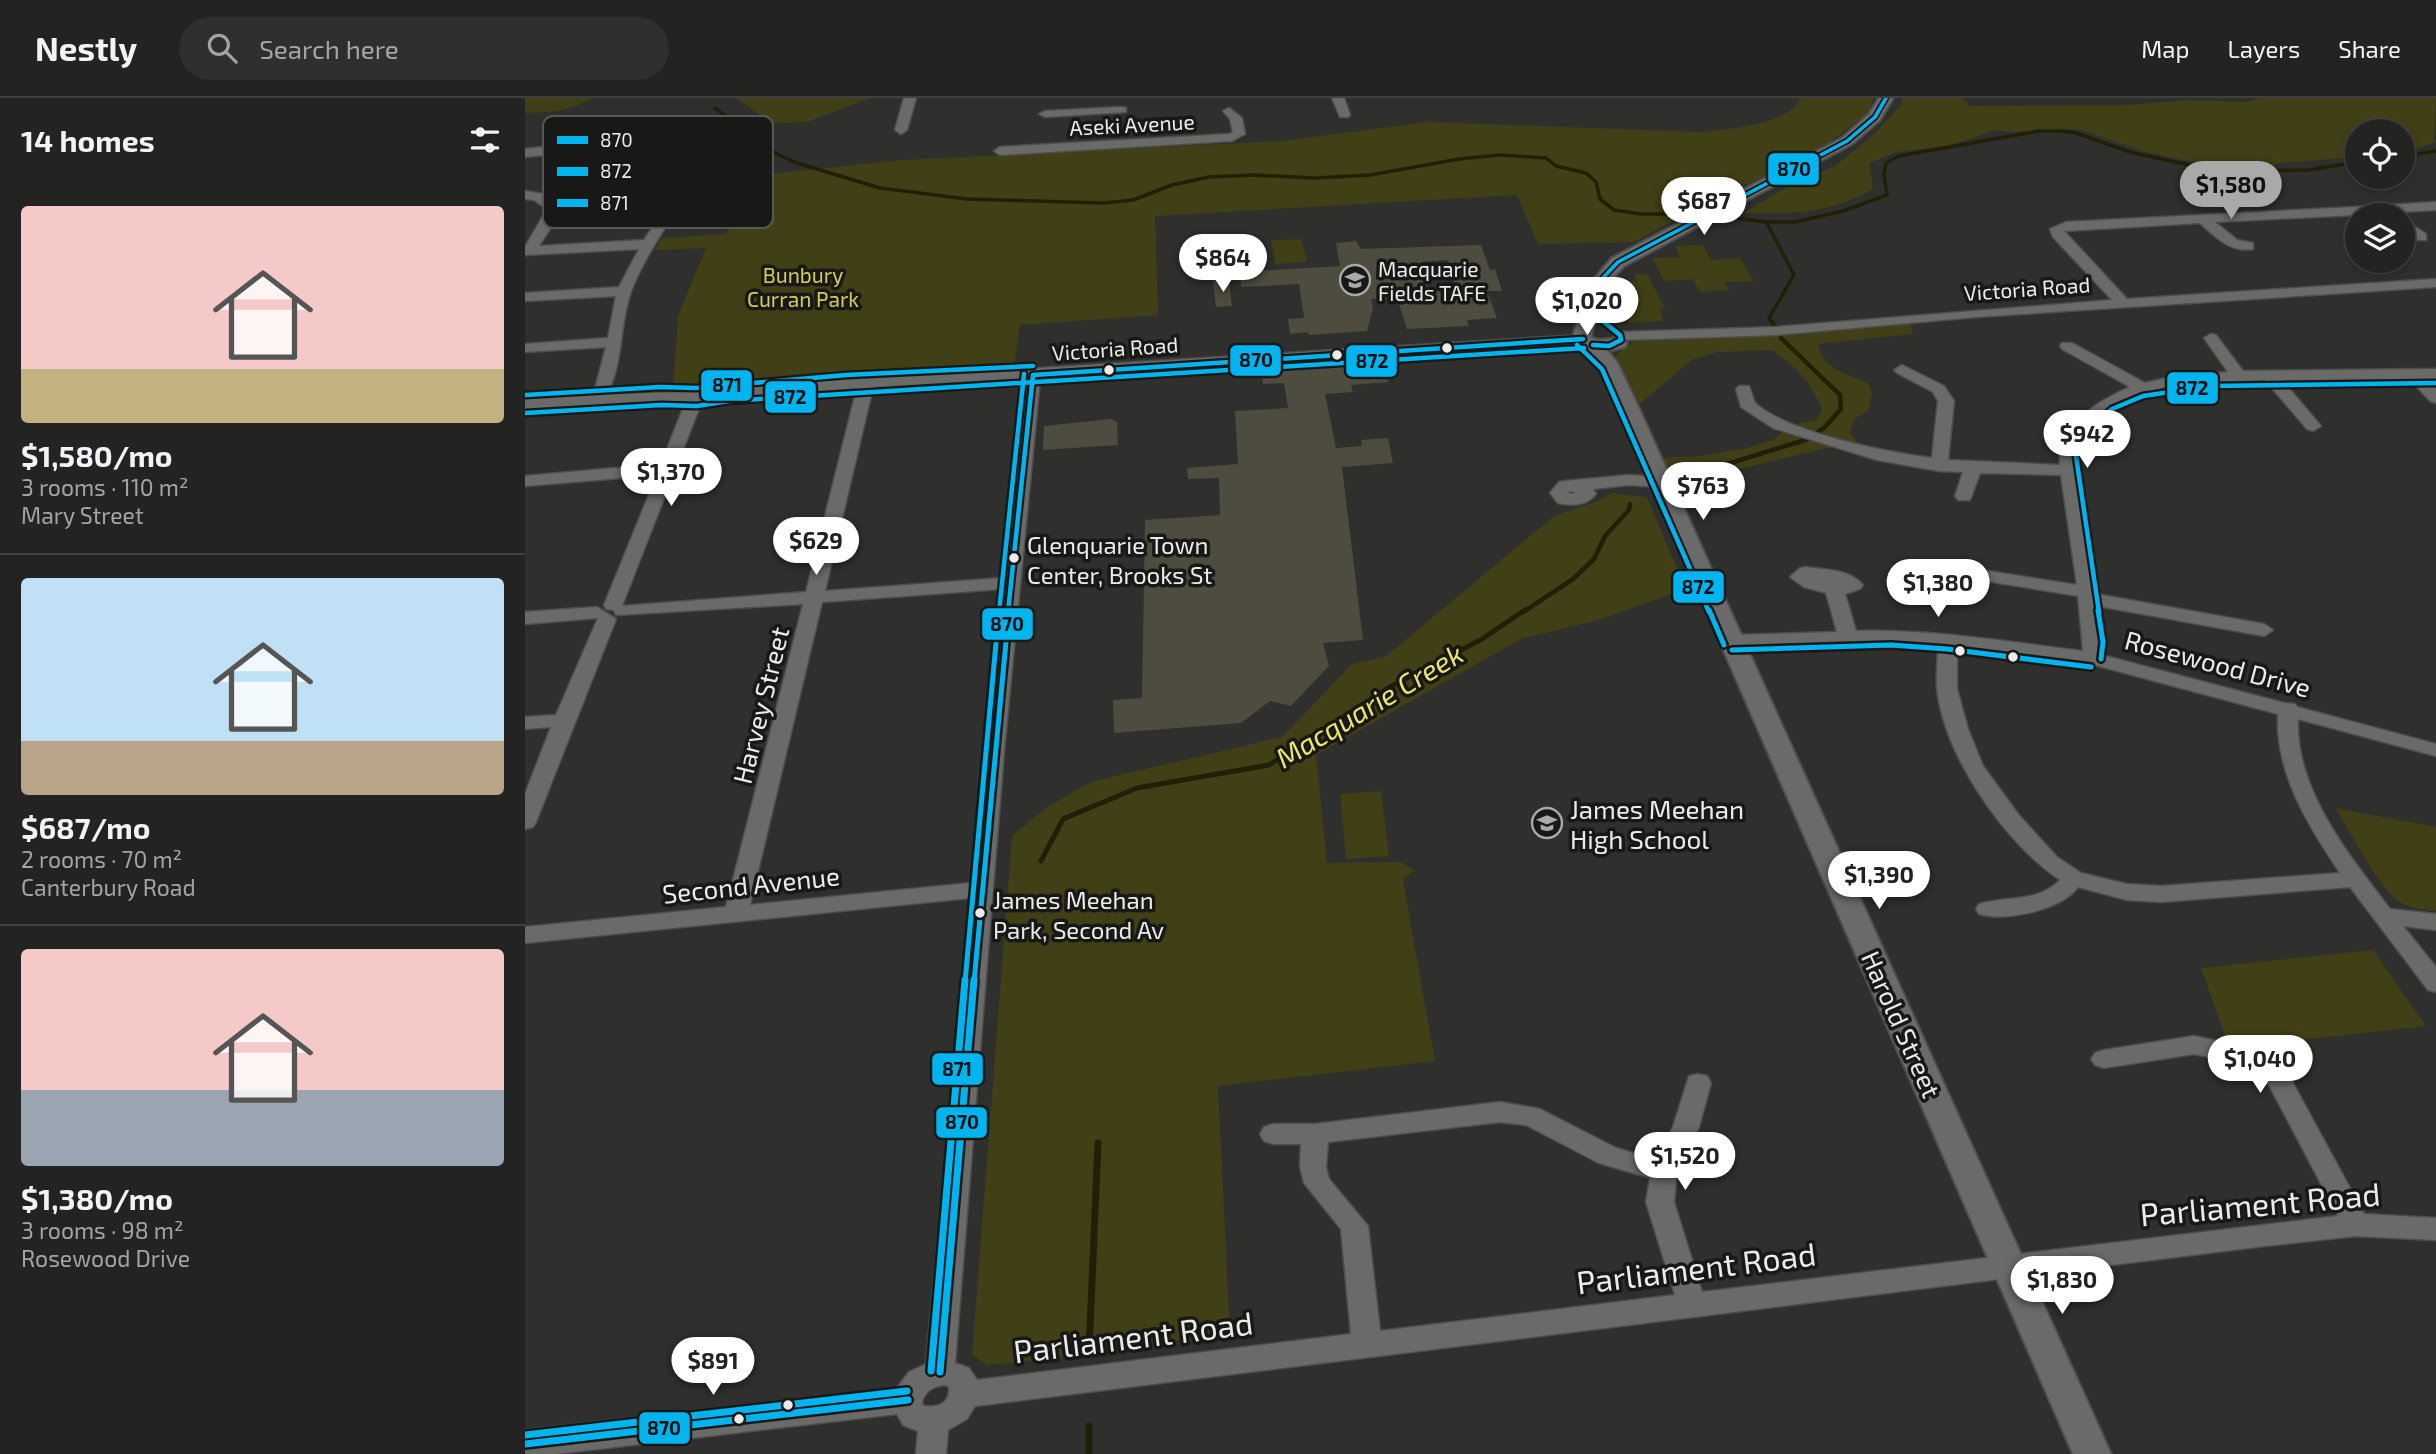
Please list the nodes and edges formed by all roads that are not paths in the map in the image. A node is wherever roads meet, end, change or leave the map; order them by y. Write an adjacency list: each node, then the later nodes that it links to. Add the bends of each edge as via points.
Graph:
1 (910, 98): 8 (street)
2 (1338, 98): 6 (street)
3 (1886, 98): 21 (main road, via 1875,117 1847,141)
4 (1229, 111): 7 (street, Aseki Avenue, via 1236,118 1239,134 1232,137)
5 (1045, 114): 7 (street)
6 (1344, 115)
7 (1122, 121): 10 (street, Aseki Avenue)
8 (901, 130)
9 (543, 151): 11 (street)
10 (1000, 152)
11 (525, 153)
12 (525, 195): 13 (street)
13 (543, 201)
14 (2436, 206): 15 (street)
15 (2415, 207)
16 (2345, 215): 17 (street)
17 (2204, 220): 24 (street, via 2232,244); 29 (street, via 2057,229)
18 (543, 227): 25 (street)
19 (659, 228): 23 (street)
20 (2415, 232): 22 (street)
21 (1668, 234): 30 (main road, via 1618,262 1603,276)
22 (2421, 237)
23 (648, 244): 25 (street); 27 (street)
24 (2248, 246)
25 (528, 251)
26 (2436, 283): 29 (street, Victoria Road)
27 (624, 291): 28 (street); 34 (street)
28 (525, 297)
29 (2122, 302): 31 (street, Victoria Road, via 1776,331)
30 (1590, 311): 31 (main road); 32 (main road)
31 (1618, 337): 32 (main road, via 1606,346); 37 (main road)
32 (1586, 338): 37 (main road, Harold Street); 41 (street, Victoria Road)
33 (2211, 338): 42 (street)
34 (615, 342): 36 (street); 49 (street)
35 (2067, 346): 45 (street)
36 (525, 348)
37 (1609, 364): 57 (main road, Harold Street)
38 (1902, 370): 52 (street, via 1939,389 1945,401)
39 (2414, 374): 40 (street); 43 (street); 48 (street)
40 (2436, 374)
41 (1033, 375): 44 (street, Victoria Road); 63 (street)
42 (2239, 376): 43 (street); 45 (street)
43 (2270, 376): 51 (street)
44 (866, 385): 47 (street, Victoria Road); 66 (street, Harvey Street)
45 (2143, 388): 55 (street, via 2085,419 2070,444)
46 (1744, 389): 52 (street, via 1747,404 1779,425 1883,457)
47 (696, 397): 49 (street, Victoria Road); 54 (street)
48 (2436, 398)
49 (596, 400): 50 (street, Victoria Road)
50 (525, 404)
51 (2313, 426)
52 (1938, 466): 53 (street)
53 (1971, 468): 55 (street); 59 (street)
54 (666, 469): 56 (street); 67 (street)
55 (2068, 470): 65 (street)
56 (525, 481)
57 (1651, 481): 58 (street); 72 (main road, Harold Street)
58 (1582, 490)
59 (1964, 496)
60 (1931, 566): 61 (street)
61 (1974, 572): 62 (street); 65 (street)
62 (1952, 581)
63 (1013, 583): 66 (street); 81 (street)
64 (1834, 589): 70 (street)
65 (2087, 595): 69 (street); 73 (street)
66 (814, 597): 67 (street); 83 (street, Harvey Street)
67 (610, 612): 68 (street); 75 (street)
68 (525, 618)
69 (2264, 630)
70 (1848, 636): 71 (street, Rosewood Drive); 72 (street, Rosewood Drive)
71 (1948, 640): 73 (street, Rosewood Drive); 79 (street, via 1947,689 1973,767 2010,819 2049,862)
72 (1732, 641): 95 (main road, Harold Street)
73 (2092, 658): 74 (street, Rosewood Drive)
74 (2288, 708): 77 (street, Rosewood Drive); 80 (street, via 2285,739 2295,771 2328,838)
75 (564, 720): 76 (street); 78 (street)
76 (525, 723)
77 (2436, 750)
78 (525, 822)
79 (2073, 878): 80 (street, via 2127,892 2161,894); 82 (street, via 2067,890 2052,899)
80 (2356, 879): 84 (street)
81 (982, 889): 83 (street, Second Avenue); 98 (street)
82 (1987, 909)
83 (736, 914): 86 (street, Second Avenue)
84 (2386, 916): 85 (street); 87 (street)
85 (2436, 922)
86 (525, 935)
87 (2436, 984)
88 (2103, 1059): 93 (street, via 2190,1044 2224,1048 2257,1064 2278,1079)
89 (1698, 1083): 92 (street, via 1686,1127)
90 (1273, 1134): 91 (street)
91 (1315, 1134): 92 (street, via 1500,1112 1531,1116 1608,1156); 97 (street, via 1317,1183 1354,1226)
92 (1664, 1172): 96 (street, via 1660,1202)
93 (2356, 1225): 94 (street, Parliament Road); 95 (street, Parliament Road)
94 (2436, 1229)
95 (2009, 1267): 96 (street, Parliament Road); 104 (main road, Harold Street)
96 (1692, 1305): 97 (street, Parliament Road)
97 (1367, 1345): 99 (street, Parliament Road)
98 (940, 1372): 99 (street, via 959,1377); 100 (street, via 918,1382)
99 (965, 1394): 101 (street, via 955,1412)
100 (908, 1400): 101 (street, via 914,1416); 102 (street)
101 (934, 1422): 103 (street)
102 (525, 1444)
103 (931, 1454)
104 (2092, 1454)

